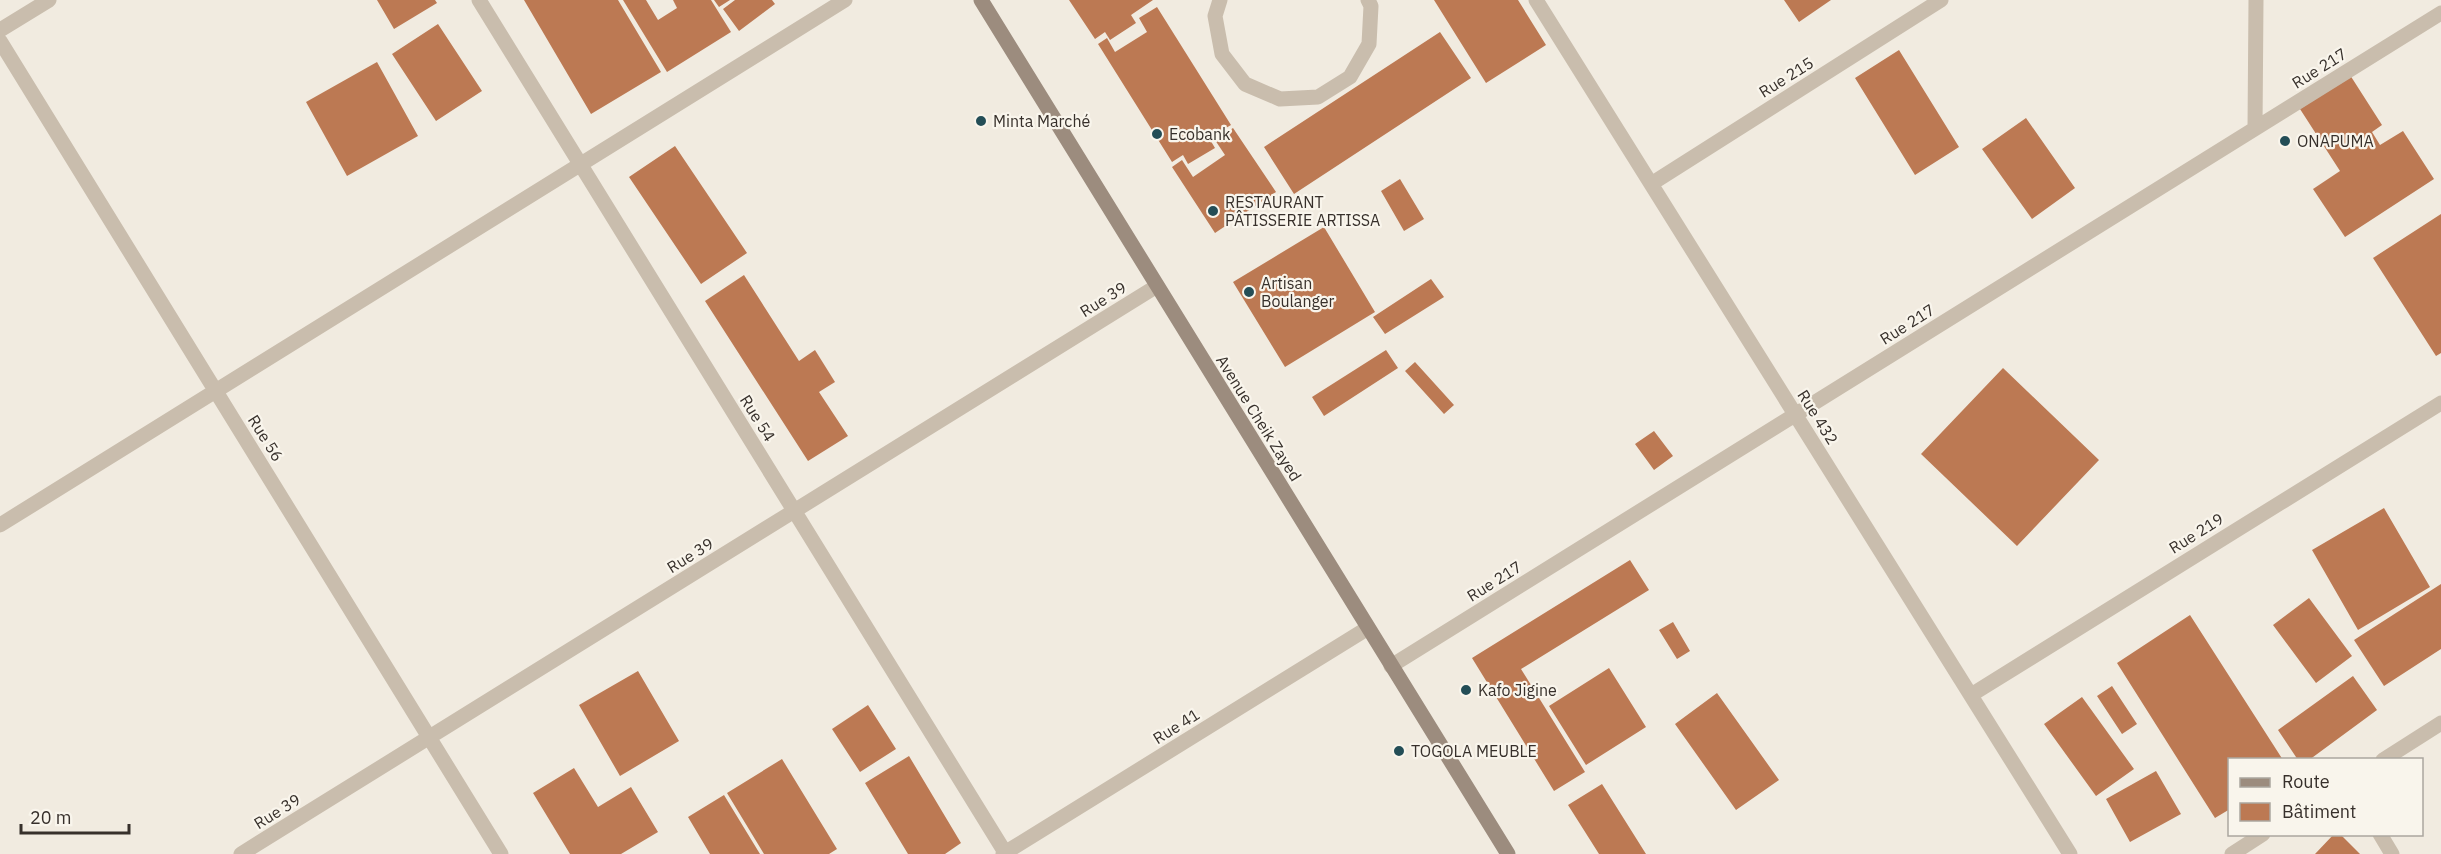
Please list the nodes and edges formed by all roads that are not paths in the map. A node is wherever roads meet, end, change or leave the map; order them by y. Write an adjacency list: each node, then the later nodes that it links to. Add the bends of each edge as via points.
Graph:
1 (49, 0): 11 (street)
2 (479, 0): 14 (street, Rue 54)
3 (846, 0): 14 (street)
4 (981, 0): 16 (main road, Avenue Cheik Zayed)
5 (1220, 0): 6 (street, via 1215,16 1222,54 1245,84 1280,99 1318,97 1350,77 1369,44)
6 (1368, 0)
7 (1536, 0): 15 (street, Rue 432)
8 (1941, 0): 15 (street, Rue 215)
9 (2256, 0): 13 (street)
10 (2441, 14): 13 (street, Rue 217)
11 (0, 30)
12 (0, 41): 17 (street, Rue 56)
13 (2255, 129): 19 (street, Rue 217)
14 (581, 164): 17 (street); 20 (street, Rue 54)
15 (1651, 184): 19 (street, Rue 432)
16 (1157, 286): 20 (street, Rue 39); 22 (main road, Avenue Cheik Zayed)
17 (216, 391): 21 (street); 26 (street, Rue 56)
18 (2441, 403): 24 (street, Rue 219)
19 (1795, 415): 23 (street, Rue 217); 24 (street, Rue 432)
20 (794, 511): 26 (street, Rue 39); 30 (street, Rue 54)
21 (0, 525)
22 (1368, 628): 23 (main road, Avenue Cheik Zayed); 30 (street, Rue 41)
23 (1391, 666): 33 (main road, Avenue Cheik Zayed)
24 (1971, 694): 34 (street, Rue 432)
25 (2441, 723): 27 (street)
26 (429, 737): 31 (street, Rue 39); 32 (street, Rue 56)
27 (2385, 758)
28 (2260, 836): 35 (street)
29 (2381, 836): 36 (street)
30 (1005, 853)
31 (241, 854)
32 (501, 854)
33 (1508, 854)
34 (2070, 854)
35 (2232, 854)
36 (2392, 854)

